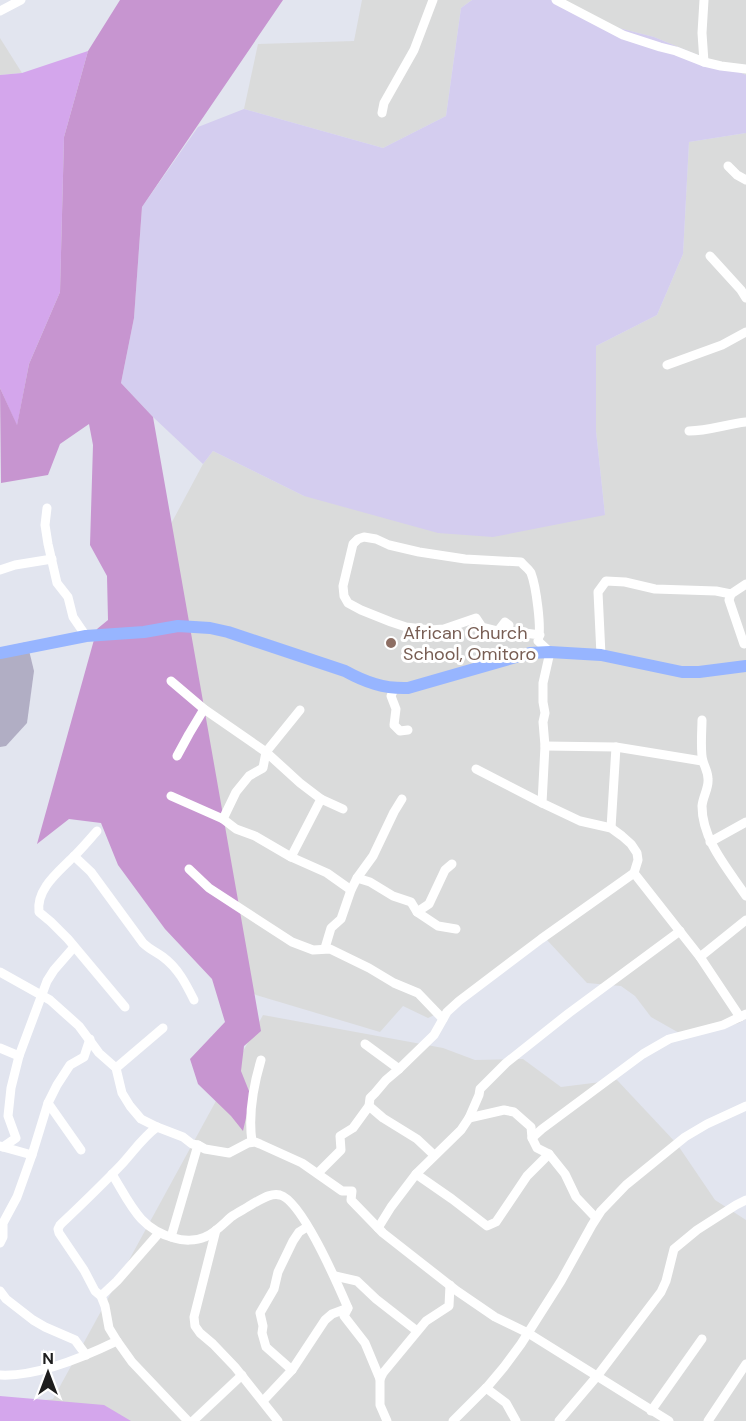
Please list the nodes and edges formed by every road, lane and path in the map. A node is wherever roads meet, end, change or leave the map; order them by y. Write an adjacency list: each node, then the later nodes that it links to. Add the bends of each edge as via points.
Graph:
1 (21, 0): 6 (street)
2 (433, 0): 10 (street, via 414,50)
3 (556, 0): 7 (street)
4 (584, 0): 7 (street)
5 (704, 0): 8 (street)
6 (1, 8)
7 (578, 11): 8 (street, via 623,35)
8 (704, 62): 9 (street)
9 (746, 69)
10 (382, 113)
11 (728, 166): 12 (street)
12 (746, 180)
13 (710, 256): 14 (street)
14 (746, 298)
15 (746, 332): 16 (street)
16 (668, 365)
17 (746, 422): 18 (street)
18 (689, 431)
19 (47, 508): 20 (street, via 45,525)
20 (52, 559): 21 (street); 25 (street, via 57,583)
21 (0, 570)
22 (746, 584): 23 (street)
23 (731, 594): 26 (street, via 729,600); 29 (street, via 606,581 598,592)
24 (540, 635): 24 (street, via 530,571 521,562 419,552 364,537 353,544 345,572 344,596 360,610 406,627 444,629 476,618 482,627 498,630 505,622 510,631); 27 (street, via 538,641)
25 (86, 636): 28 (main road); 32 (main road, via 178,626 210,628)
26 (744, 644)
27 (550, 652): 29 (main road); 32 (main road, via 530,653); 37 (street, via 543,683)
28 (0, 653)
29 (601, 655): 30 (main road, via 682,672)
30 (746, 666)
31 (171, 681): 33 (street)
32 (394, 689): 36 (street, via 394,725 400,731)
33 (204, 709): 39 (street); 40 (street)
34 (300, 710): 39 (street)
35 (702, 720): 41 (street)
36 (408, 730)
37 (545, 746): 38 (street); 46 (street)
38 (616, 747): 41 (street); 50 (street)
39 (266, 752): 44 (street); 48 (street, via 263,768 249,776 236,792)
40 (177, 756)
41 (702, 761): 52 (street, via 709,782 702,808)
42 (476, 769): 46 (street)
43 (171, 796): 48 (street)
44 (321, 799): 47 (street); 54 (street)
45 (402, 799): 58 (street, via 373,856)
46 (542, 803): 50 (street, via 580,822)
47 (343, 809)
48 (223, 819): 54 (street)
49 (746, 822): 52 (street)
50 (611, 828): 57 (street, via 637,853)
51 (97, 831): 53 (street)
52 (710, 842): 60 (street)
53 (74, 856): 65 (street, via 53,876 38,908); 70 (street, via 143,943 177,970)
54 (291, 856): 59 (street)
55 (452, 864): 61 (street, via 445,870 429,904)
56 (189, 869): 66 (street, via 208,888 292,942 313,950)
57 (634, 873): 64 (street); 73 (street, via 486,980)
58 (357, 878): 59 (street); 61 (street, via 411,902)
59 (351, 890): 66 (street)
60 (746, 896)
61 (417, 912): 63 (street, via 438,926)
62 (746, 920): 67 (street)
63 (456, 929)
64 (680, 931): 67 (street); 85 (street, via 506,1063 480,1089)
65 (74, 947): 69 (street, via 54,970); 71 (street)
66 (325, 948): 73 (street, via 418,993)
67 (700, 957): 72 (street)
68 (0, 972): 69 (street)
69 (42, 995): 75 (street, via 62,1009); 78 (street)
70 (194, 1000)
71 (125, 1008)
72 (743, 1016): 89 (street, via 669,1039 643,1054)
73 (443, 1019): 81 (street, via 434,1035)
74 (164, 1028): 80 (street)
75 (90, 1039): 80 (street); 82 (street, via 84,1057 70,1065)
76 (364, 1044): 81 (street)
77 (0, 1048): 78 (street)
78 (19, 1056): 92 (street, via 8,1116 16,1138)
79 (261, 1060): 90 (street, via 252,1095)
80 (116, 1068): 88 (street, via 122,1094)
81 (399, 1069): 83 (street, via 370,1098)
82 (48, 1103): 93 (street); 95 (street)
83 (369, 1106): 96 (street); 97 (street, via 353,1128 340,1136 341,1150)
84 (746, 1106): 101 (street, via 684,1137 627,1185)
85 (474, 1107): 86 (street); 87 (street)
86 (480, 1116): 87 (street); 89 (street, via 504,1110 514,1112 531,1127)
87 (469, 1118): 96 (street)
88 (153, 1130): 91 (street); 98 (street)
89 (532, 1138): 94 (street, via 537,1148)
90 (252, 1142): 91 (street, via 229,1153); 97 (street)
91 (198, 1145): 106 (street)
92 (2, 1146): 95 (street)
93 (81, 1150)
94 (549, 1154): 99 (street, via 527,1176 496,1222 487,1226); 101 (street, via 576,1197)
95 (32, 1155): 107 (street, via 3,1224)
96 (434, 1155): 99 (street)
97 (318, 1173): 103 (street, via 342,1191 352,1191 351,1200)
98 (112, 1174): 105 (street, via 141,1220); 111 (street, via 58,1229)
99 (416, 1174): 103 (street)
100 (746, 1200): 122 (street, via 674,1249 661,1292)
101 (596, 1218): 114 (street)
102 (307, 1227): 104 (street, via 286,1198 270,1195 232,1216); 108 (street); 119 (street, via 293,1241 260,1313 266,1347)
103 (378, 1228): 109 (street)
104 (216, 1230): 106 (street, via 195,1240); 121 (street, via 195,1326)
105 (159, 1233): 106 (street); 111 (street)
106 (171, 1237)
107 (0, 1243)
108 (335, 1276): 112 (street); 113 (street, via 357,1281)
109 (450, 1286): 113 (street, via 449,1306); 114 (street, via 495,1317)
110 (1, 1294): 117 (street, via 33,1320 75,1340)
111 (101, 1296): 116 (street, via 109,1328)
112 (348, 1308): 119 (street, via 325,1320); 123 (street, via 344,1316 365,1343)
113 (417, 1331): 123 (street)
114 (528, 1333): 122 (street); 124 (street)
115 (702, 1339): 126 (street)
116 (117, 1341): 117 (street); 127 (street)
117 (86, 1355): 120 (street, via 36,1370)
118 (746, 1364): 135 (street)
119 (292, 1370): 125 (street)
120 (0, 1375)
121 (242, 1375): 125 (street); 128 (street)
122 (598, 1375): 126 (street); 133 (street)
123 (380, 1379): 130 (street, via 380,1405)
124 (486, 1388): 131 (street); 132 (street, via 506,1403)
125 (263, 1401): 129 (street)
126 (651, 1411): 134 (street)
127 (188, 1421)
128 (193, 1421)
129 (278, 1421)
130 (387, 1421)
131 (453, 1421)
132 (516, 1421)
133 (559, 1421)
134 (669, 1421)
135 (708, 1421)

